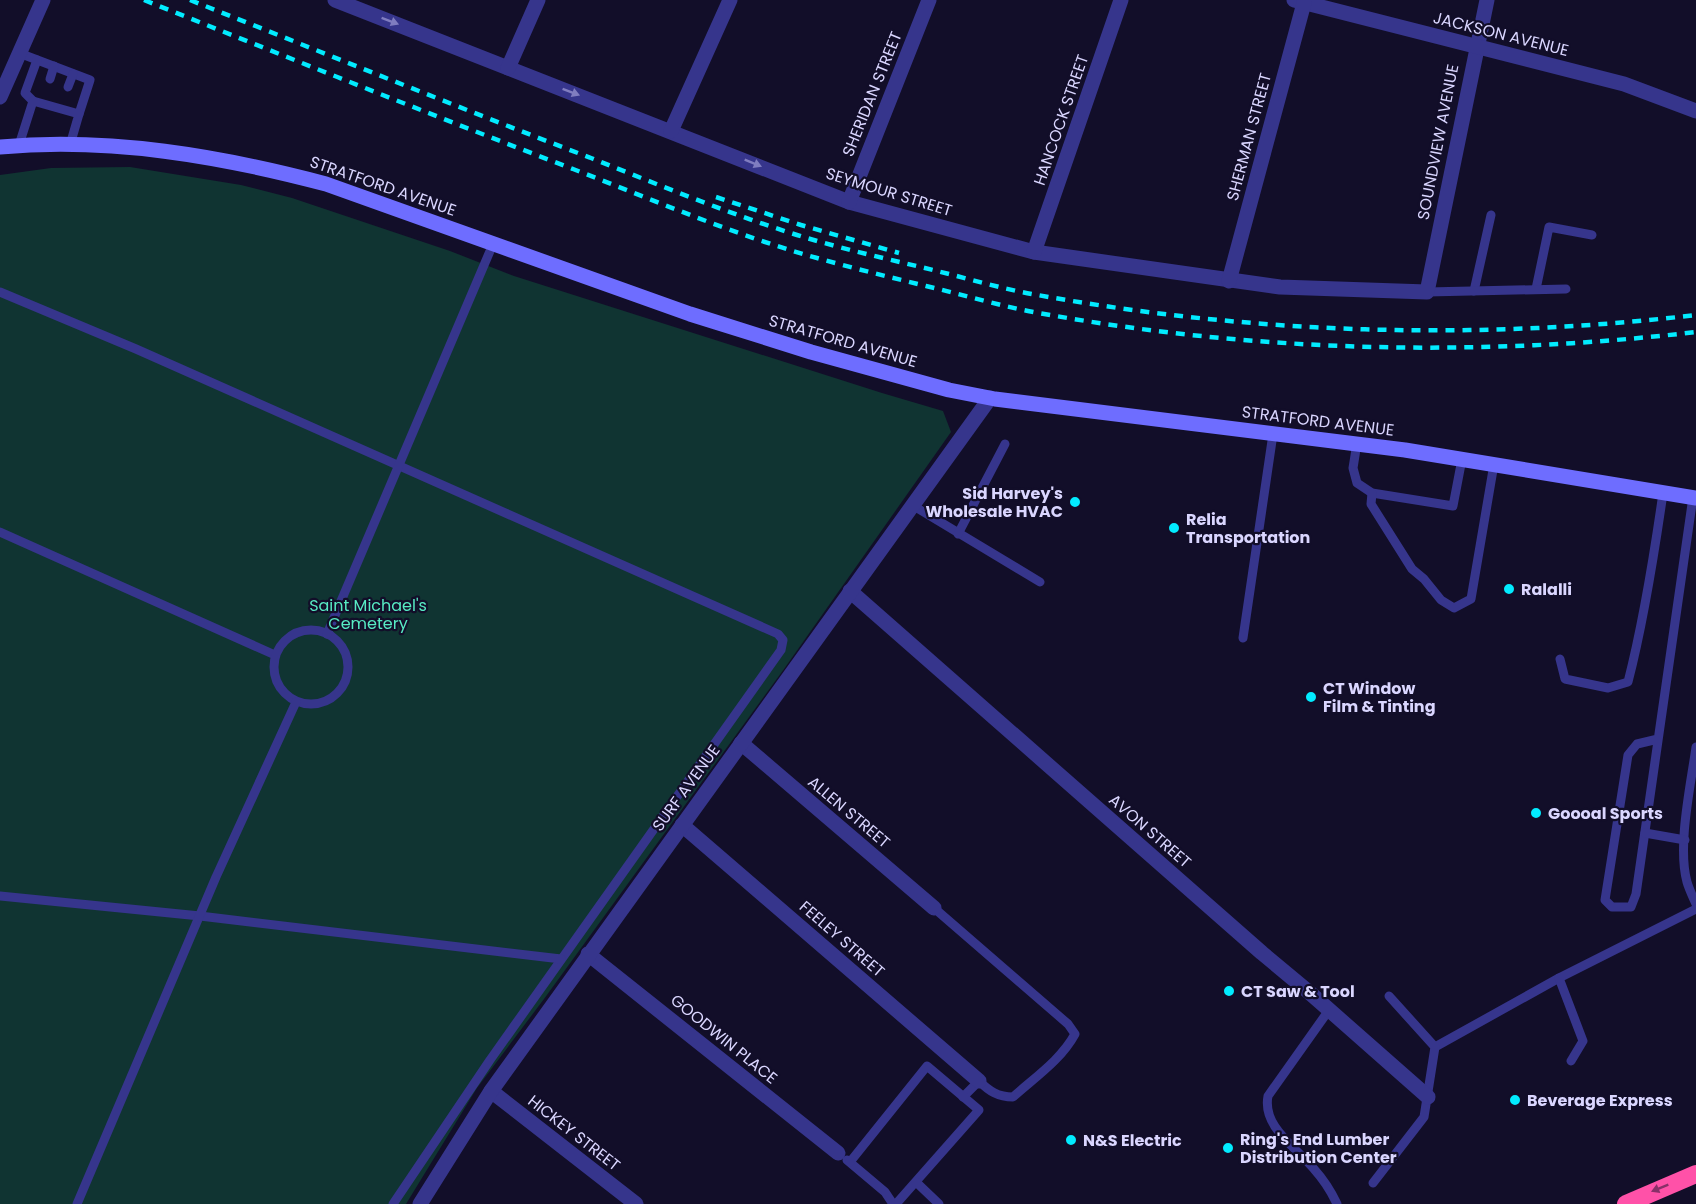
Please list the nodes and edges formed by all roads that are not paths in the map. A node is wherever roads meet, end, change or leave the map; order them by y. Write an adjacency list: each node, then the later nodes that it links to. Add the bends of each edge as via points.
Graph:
1 (43, 0): 10 (street)
2 (335, 0): 13 (street, SEYMOUR STREET, one-way to 13)
3 (538, 0): 13 (street)
4 (730, 0): 21 (street)
5 (929, 0): 25 (street, SHERIDAN STREET)
6 (1121, 0): 29 (street, HANCOCK STREET)
7 (1487, 0): 9 (street, SOUNDVIEW AVENUE)
8 (1299, 1): 9 (street, JACKSON AVENUE); 30 (street, SHERMAN STREET)
9 (1476, 47): 19 (street, JACKSON AVENUE, via 1624,84); 35 (street, SOUNDVIEW AVENUE)
10 (20, 53): 11 (lane); 17 (street)
11 (37, 60): 12 (lane); 18 (lane, via 24,93)
12 (54, 66): 14 (lane); 15 (lane)
13 (508, 68): 21 (street, SEYMOUR STREET, one-way to 21)
14 (73, 74): 16 (lane); 20 (lane, via 90,80)
15 (50, 80)
16 (68, 87)
17 (0, 98)
18 (40, 100): 20 (lane); 22 (lane)
19 (1696, 111)
20 (79, 114): 23 (lane)
21 (671, 130): 25 (street, SEYMOUR STREET, one-way to 25)
22 (19, 145): 23 (main road, STRATFORD AVENUE); 24 (main road, STRATFORD AVENUE)
23 (70, 145): 28 (main road, STRATFORD AVENUE, via 170,151 273,170 326,184)
24 (0, 147)
25 (849, 202): 29 (street, SEYMOUR STREET)
26 (1491, 215): 33 (lane)
27 (1592, 235): 31 (lane, via 1549,227)
28 (494, 244): 36 (main road, STRATFORD AVENUE, via 690,314 811,352); 42 (lane)
29 (1034, 252): 30 (street, SEYMOUR STREET)
30 (1229, 281): 35 (street, SEYMOUR STREET, via 1280,287)
31 (1536, 289): 32 (lane); 33 (lane)
32 (1566, 289)
33 (1474, 291): 35 (lane)
34 (0, 292): 42 (lane)
35 (1427, 292)
36 (990, 398): 37 (main road, STRATFORD AVENUE); 46 (street, SURF AVENUE)
37 (1272, 434): 38 (main road, STRATFORD AVENUE); 52 (lane)
38 (1357, 443): 40 (main road, STRATFORD AVENUE); 43 (lane, via 1353,468 1357,483)
39 (1005, 444): 48 (lane)
40 (1462, 459): 41 (main road, STRATFORD AVENUE); 43 (lane, via 1452,506)
41 (1494, 464): 43 (lane, via 1471,599 1454,608 1412,569 1371,504); 44 (main road, STRATFORD AVENUE)
42 (400, 468): 51 (lane); 70 (lane, via 778,634 783,640 781,650 718,741)
43 (1372, 493)
44 (1663, 493): 45 (main road, STRATFORD AVENUE); 54 (lane, via 1628,682 1608,688 1564,679)
45 (1694, 498): 56 (lane)
46 (912, 505): 48 (lane); 50 (street, SURF AVENUE)
47 (0, 532): 53 (lane)
48 (958, 534): 49 (lane)
49 (1040, 582)
50 (850, 591): 57 (street, SURF AVENUE); 73 (street, AVON STREET)
51 (327, 634): 53 (lane, via 309,630 295,633); 55 (lane, via 337,639 346,652 349,668 345,684 323,703)
52 (1243, 638)
53 (275, 655): 55 (lane, via 277,683)
54 (1560, 659)
55 (296, 702): 68 (lane)
56 (1658, 739): 60 (lane); 60 (lane, via 1636,744 1628,755 1605,900 1612,907 1631,907)
57 (741, 743): 59 (street, SURF AVENUE); 66 (street, ALLEN STREET)
58 (1696, 747): 61 (lane)
59 (682, 825): 69 (street, SURF AVENUE); 76 (street, FEELEY STREET)
60 (1645, 833): 61 (lane)
61 (1685, 840): 62 (lane)
62 (1685, 854): 63 (lane); 65 (lane, via 1687,881)
63 (1696, 859)
64 (0, 896): 68 (lane)
65 (1696, 904)
66 (934, 908): 76 (lane, via 1075,1034 1057,1058 1013,1097 1002,1097)
67 (1696, 909): 71 (lane)
68 (200, 916): 70 (lane); 84 (lane)
69 (588, 954): 77 (street, SURF AVENUE); 80 (street, GOODWIN PLACE)
70 (561, 958): 85 (lane)
71 (1559, 978): 74 (lane); 75 (lane, via 1583,1041)
72 (1389, 996): 74 (lane)
73 (1329, 1010): 79 (street, AVON STREET); 90 (lane, via 1268,1096 1267,1103 1277,1130 1314,1169)
74 (1435, 1047): 79 (lane)
75 (1571, 1061)
76 (979, 1081): 78 (lane)
77 (490, 1091): 86 (street, SURF AVENUE); 87 (street, HICKEY STREET)
78 (963, 1097): 80 (lane, via 927,1066); 82 (lane, via 979,1110)
79 (1428, 1097): 83 (lane, via 1424,1117)
80 (844, 1158): 88 (lane)
81 (1696, 1174): 91 (highway, one-way to 91)
82 (916, 1182): 88 (lane); 89 (lane)
83 (1373, 1183)
84 (77, 1204)
85 (393, 1204)
86 (420, 1204)
87 (636, 1204)
88 (894, 1204)
89 (939, 1204)
90 (1337, 1204)
91 (1626, 1204)

